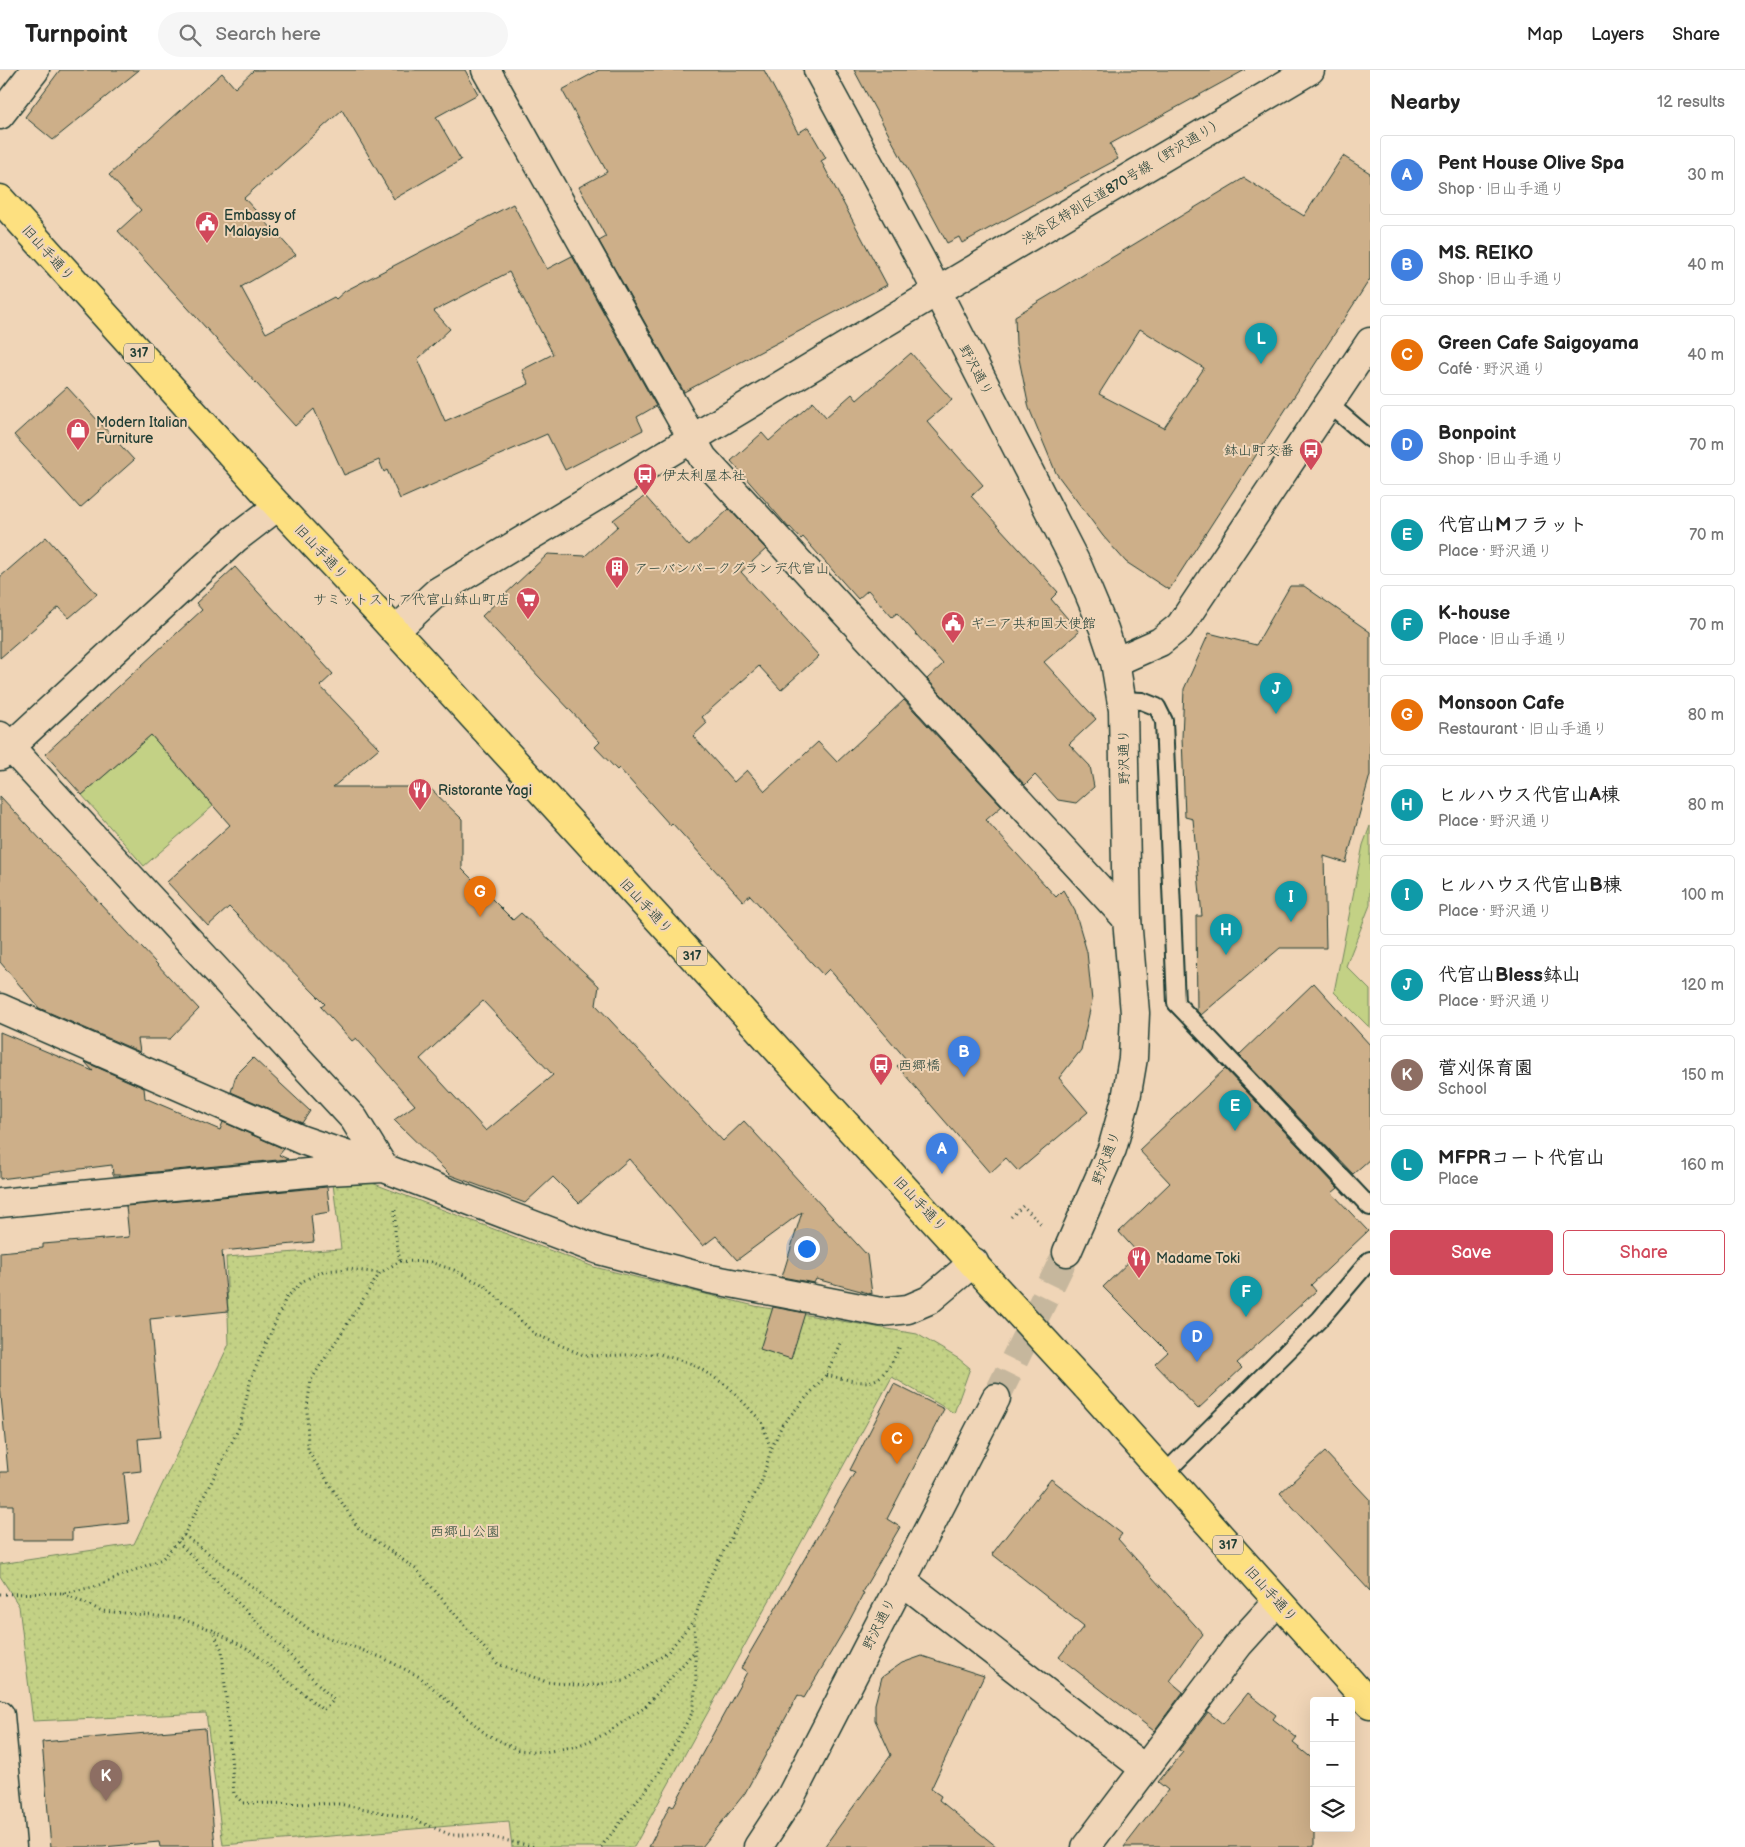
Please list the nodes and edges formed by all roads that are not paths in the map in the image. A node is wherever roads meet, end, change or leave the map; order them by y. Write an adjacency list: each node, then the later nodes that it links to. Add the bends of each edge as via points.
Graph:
1 (35, 70): 5 (street)
2 (486, 70): 10 (street)
3 (818, 70): 7 (street, 野沢通り)
4 (1310, 70): 7 (street, 渋谷区特別区道870号線（野沢通り）)
5 (0, 115)
6 (0, 199): 12 (main road, 旧山手通り / 317)
7 (936, 292): 10 (street, 渋谷区特別区道870号線（野沢通り）); 14 (street, 野沢通り, via 1078,566)
8 (1370, 342): 9 (street)
9 (1330, 404): 11 (lane); 14 (street, via 1180,626 1160,642)
10 (693, 438): 13 (street, 渋谷区特別区道870号線（野沢通り）, via 438,592); 17 (street, via 703,458)
11 (1370, 440)
12 (278, 506): 13 (main road, 旧山手通り / 317); 16 (street, via 234,539)
13 (395, 631): 24 (main road, 旧山手通り / 317)
14 (1115, 662): 15 (street, 野沢通り)
15 (1121, 700): 17 (street, 野沢通り); 21 (lane, via 1157,707 1164,720 1176,1003)
16 (3, 746): 19 (street, via 354,1119)
17 (1127, 919): 22 (street, 野沢通り, via 1135,1013 1133,1058 1126,1099 1112,1149)
18 (0, 1008): 19 (street, via 302,1140)
19 (393, 1172): 20 (street, via 328,1171); 24 (street, via 599,1250 710,1278 881,1312 908,1309)
20 (0, 1203)
21 (1370, 1207)
22 (1067, 1252)
23 (1370, 1260): 26 (lane, via 1320,1319)
24 (982, 1272): 26 (main road, 旧山手通り / 317, bridge)
25 (996, 1398): 27 (street, 野沢通り)
26 (1165, 1473): 28 (main road, 旧山手通り / 317)
27 (901, 1580): 31 (street); 33 (street, 野沢通り, via 790,1798)
28 (1277, 1602): 29 (main road, 旧山手通り / 317); 31 (street, via 1239,1644)
29 (1370, 1704)
30 (0, 1715): 32 (street)
31 (1145, 1769): 34 (street)
32 (12, 1847)
33 (758, 1847)
34 (1086, 1847)

